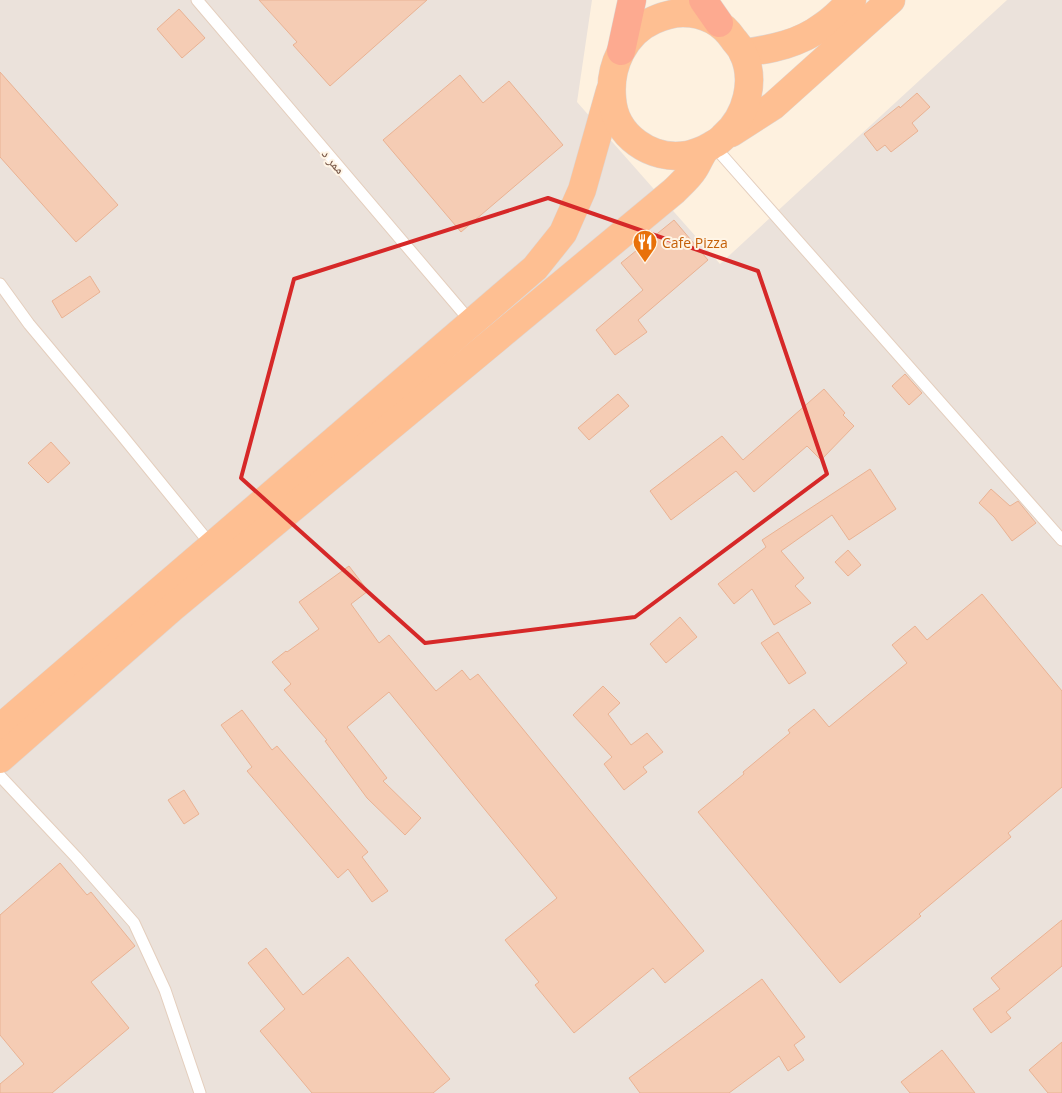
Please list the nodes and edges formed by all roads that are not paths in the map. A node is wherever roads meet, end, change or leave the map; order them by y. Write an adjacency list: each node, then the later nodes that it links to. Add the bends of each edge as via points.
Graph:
1 (196, 0): 12 (lane, ممر د)
2 (632, 0): 7 (highway)
3 (703, 0): 6 (highway)
4 (852, 0): 8 (highway, via 824,26 804,38 779,47)
5 (891, 0): 10 (highway, via 773,106)
6 (719, 23): 7 (highway, via 701,15 682,13 664,16 646,23); 8 (highway)
7 (621, 51): 9 (highway)
8 (743, 52): 10 (highway, via 748,66 748,95 736,124)
9 (612, 82): 10 (highway, via 616,117 638,144 654,153 671,156 688,155); 12 (highway, via 582,190 563,233 535,268)
10 (714, 143): 13 (lane); 16 (highway, via 674,191 172,608)
11 (0, 284): 14 (lane, via 29,324)
12 (471, 322): 14 (highway)
13 (1062, 540)
14 (212, 546): 15 (highway)
15 (0, 728)
16 (0, 759)
17 (0, 776): 18 (lane, via 134,924 165,990)
18 (200, 1093)

